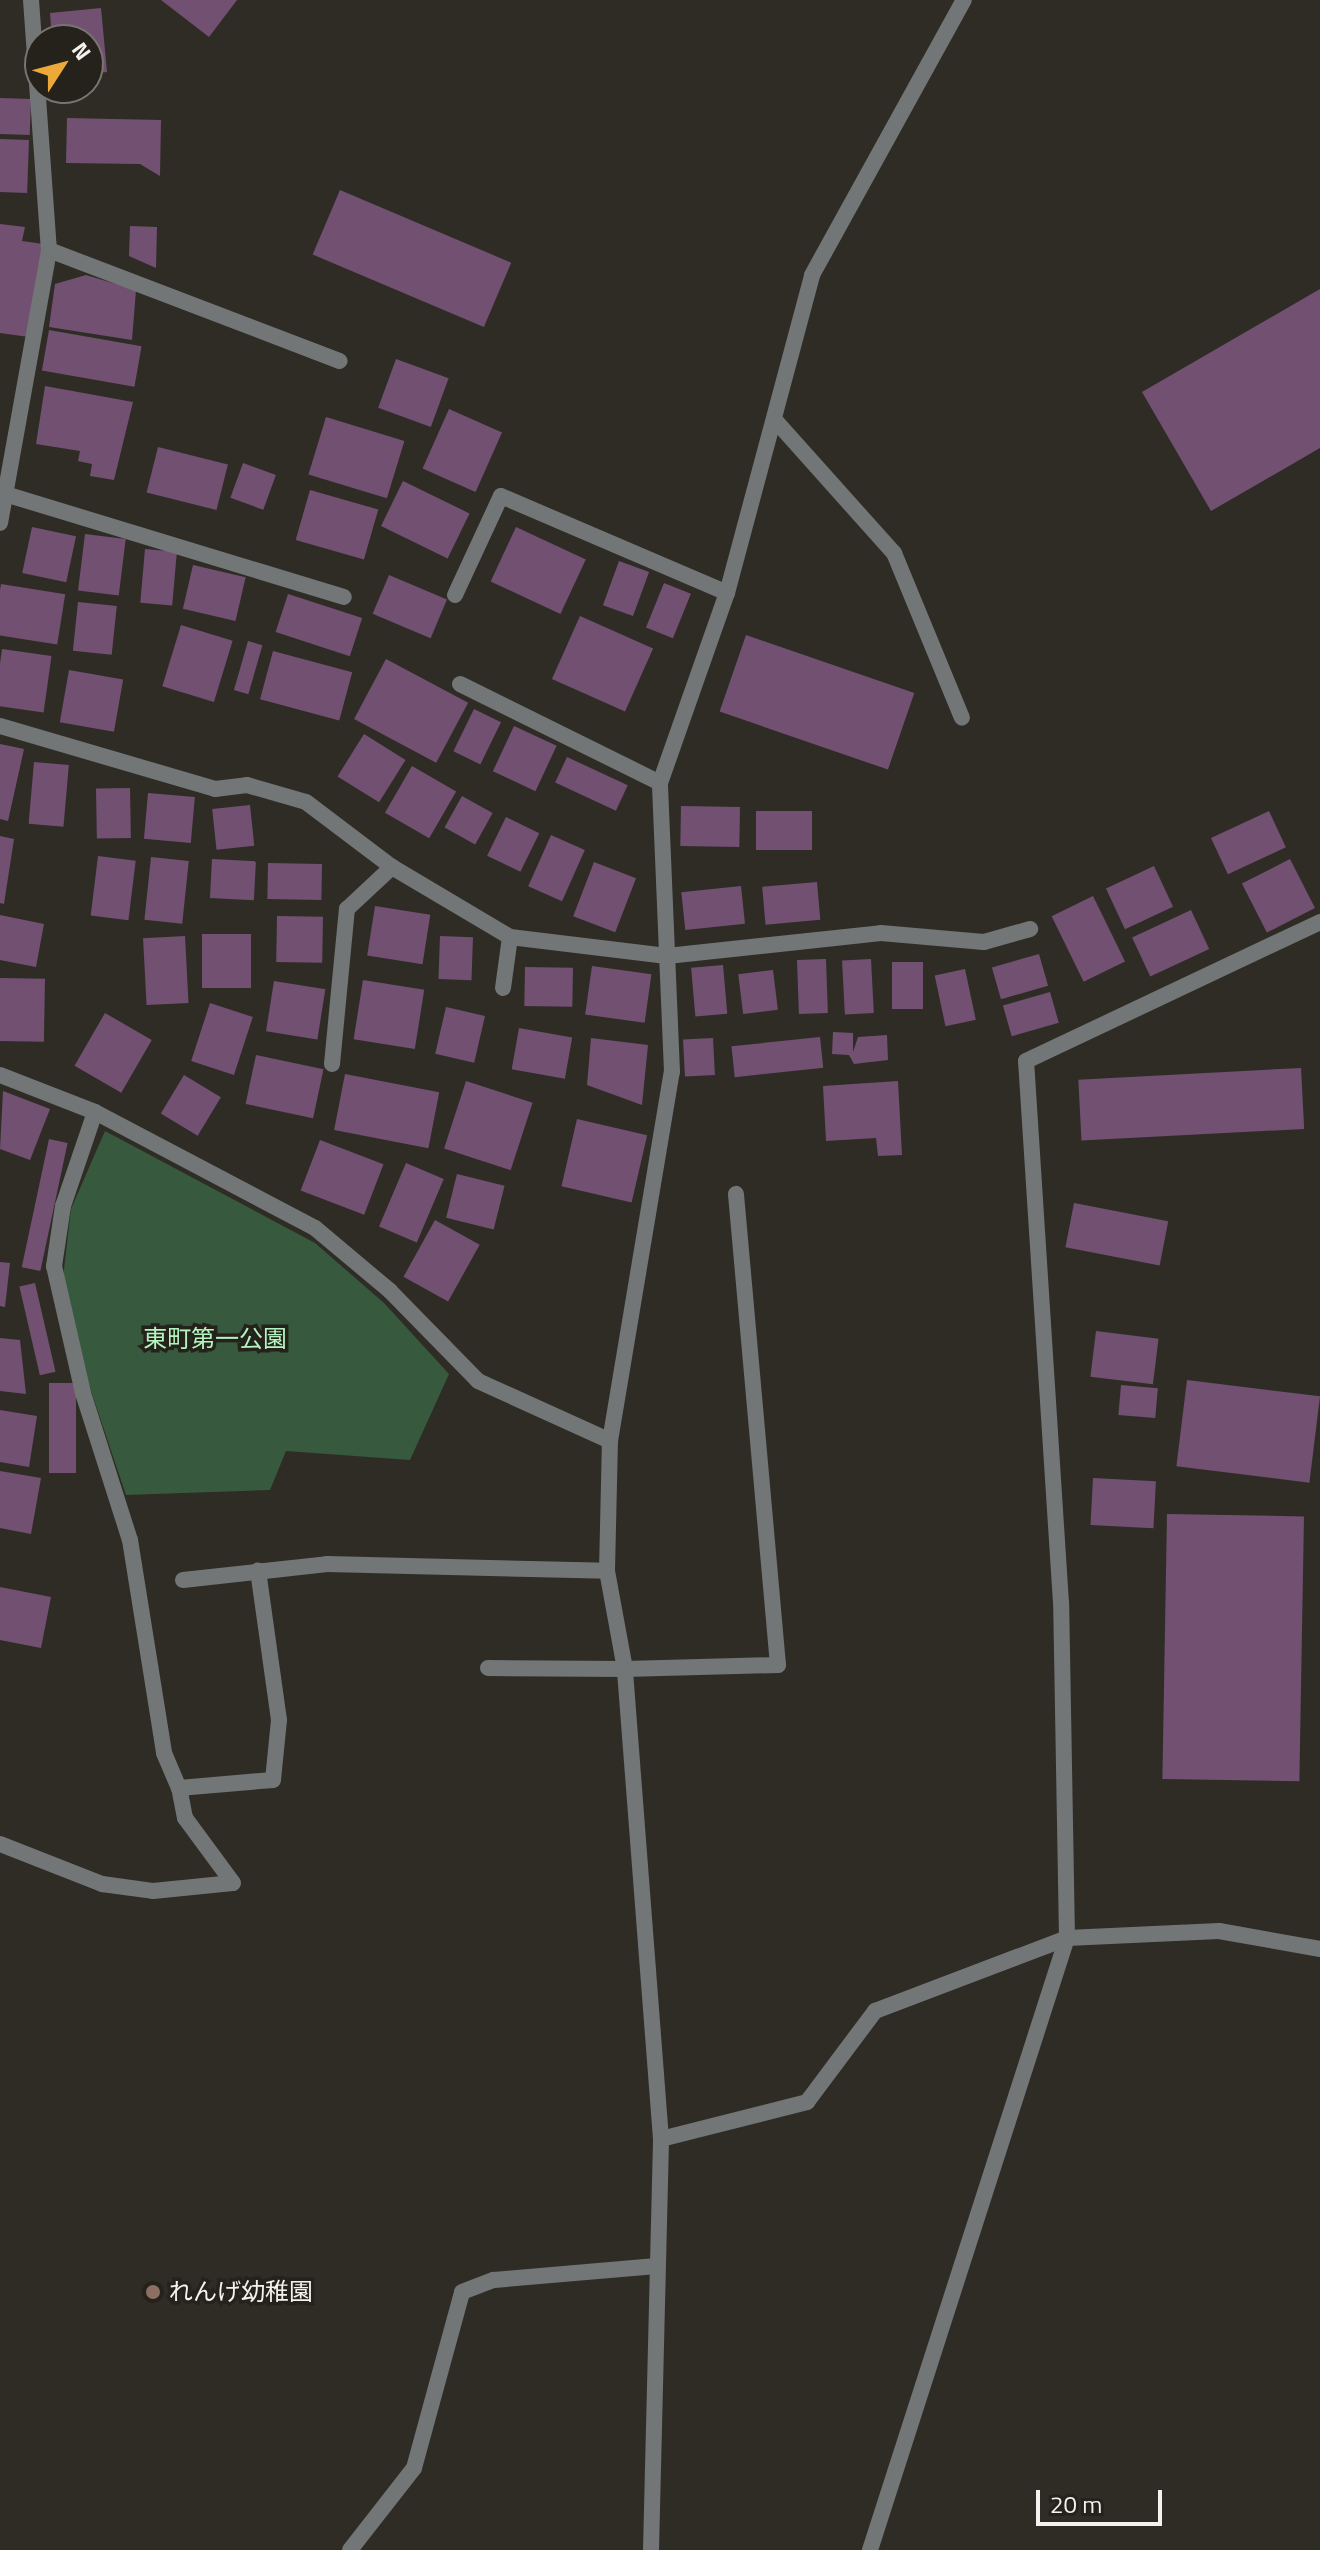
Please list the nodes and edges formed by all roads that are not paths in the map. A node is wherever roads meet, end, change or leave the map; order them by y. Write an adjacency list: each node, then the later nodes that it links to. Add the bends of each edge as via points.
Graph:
1 (31, 0): 3 (street)
2 (964, 0): 5 (street, via 812,275)
3 (49, 250): 4 (street); 6 (street)
4 (340, 361)
5 (774, 419): 8 (street); 12 (street, via 894,553)
6 (5, 494): 7 (street); 10 (street)
7 (1, 517)
8 (727, 593): 9 (street, via 501,496); 14 (street)
9 (455, 595)
10 (344, 597)
11 (460, 684): 14 (street)
12 (962, 718)
13 (0, 726): 15 (street, via 215,789 247,785 306,802)
14 (660, 783): 19 (street)
15 (392, 867): 18 (street); 21 (street, via 347,909)
16 (1320, 922): 33 (street, via 1026,1061 1061,1603)
17 (1030, 929): 19 (street, via 984,942 881,933)
18 (510, 937): 19 (street); 20 (street)
19 (667, 956): 25 (street, via 672,1072)
20 (503, 988)
21 (332, 1064)
22 (0, 1075): 23 (street)
23 (95, 1112): 25 (street, via 315,1228 390,1291 478,1381); 31 (street, via 63,1206 54,1266 83,1393 130,1540 164,1753)
24 (736, 1194): 30 (street, via 778,1665)
25 (610, 1441): 27 (street)
26 (258, 1570): 27 (street, via 327,1564); 28 (street); 31 (street, via 279,1720 273,1780)
27 (607, 1571): 30 (street)
28 (183, 1580)
29 (488, 1668): 30 (street)
30 (625, 1669): 35 (street)
31 (179, 1788): 32 (street, via 185,1818 233,1883 153,1891 102,1884)
32 (0, 1844)
33 (1067, 1938): 34 (street, via 1219,1931); 35 (street, via 875,2011 807,2102); 39 (street)
34 (1320, 1949)
35 (661, 2139): 36 (street)
36 (656, 2266): 37 (street, via 494,2280 462,2292 414,2468); 38 (street)
37 (350, 2550)
38 (651, 2550)
39 (870, 2550)

